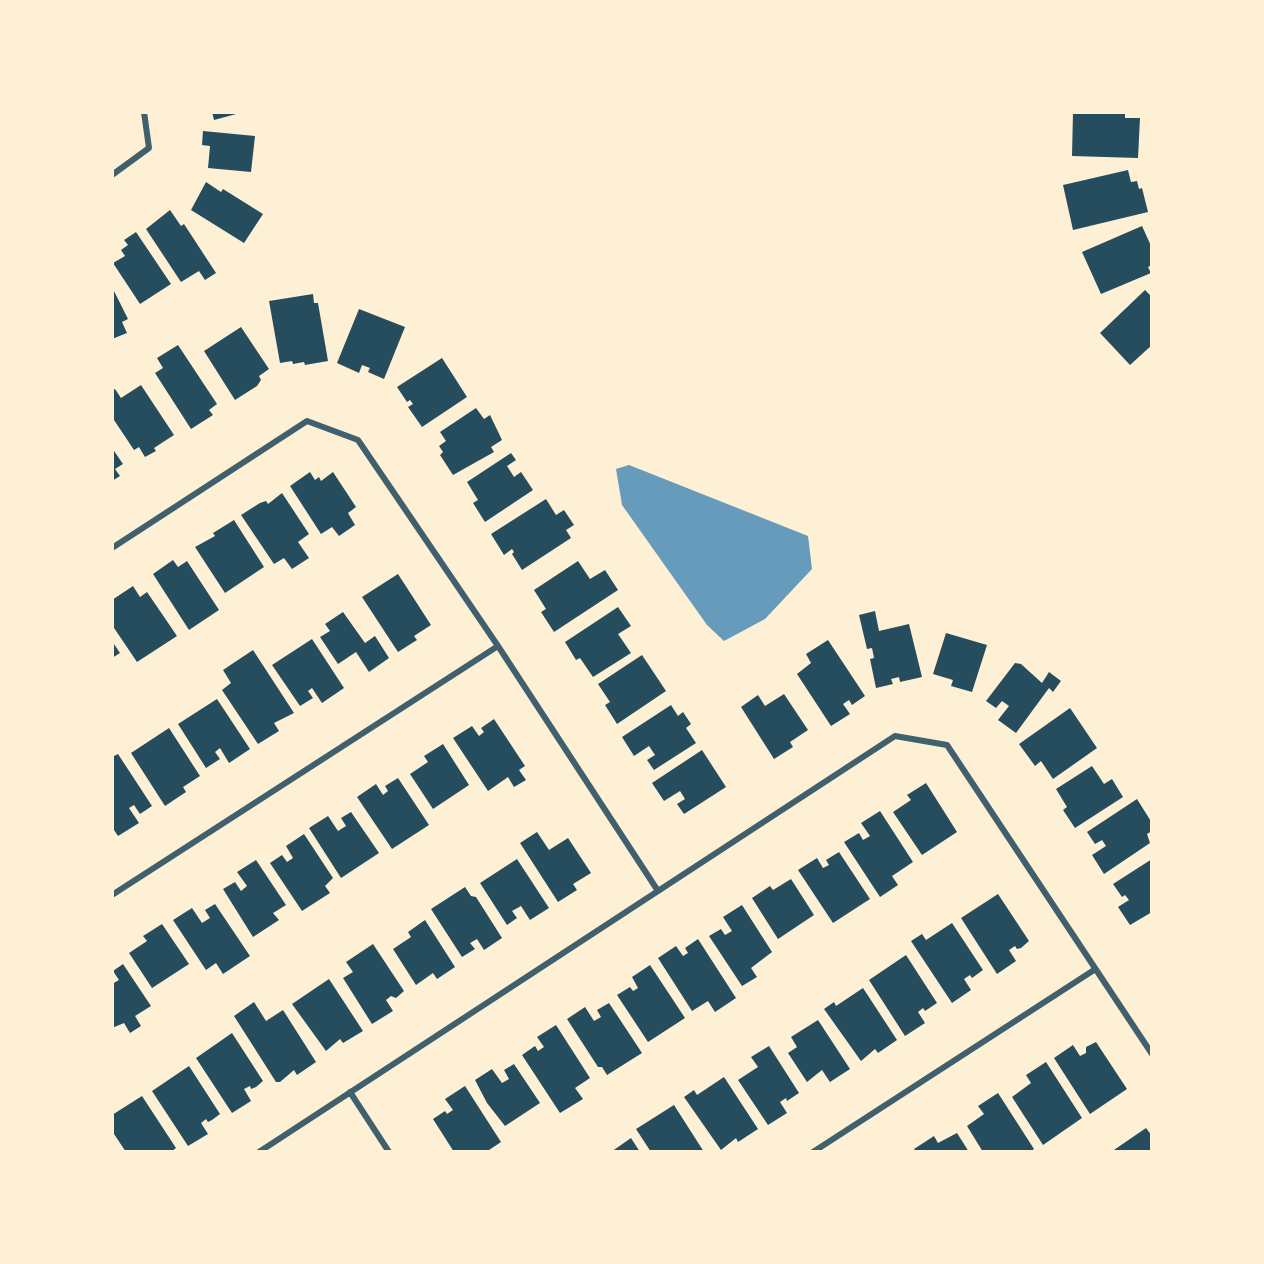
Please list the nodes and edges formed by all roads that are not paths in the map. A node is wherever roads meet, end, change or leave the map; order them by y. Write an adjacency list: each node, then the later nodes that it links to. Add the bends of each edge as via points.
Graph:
1 (144, 112): 2 (street, via 150,148)
2 (112, 175)
3 (112, 548): 4 (street, via 307,421 358,441)
4 (498, 646): 5 (street); 6 (street)
5 (658, 891): 7 (street, via 895,736 947,745); 9 (street)
6 (112, 895)
7 (1094, 970): 8 (street); 12 (street)
8 (1152, 1054)
9 (350, 1092): 10 (street); 11 (street)
10 (259, 1152)
11 (389, 1152)
12 (813, 1152)

